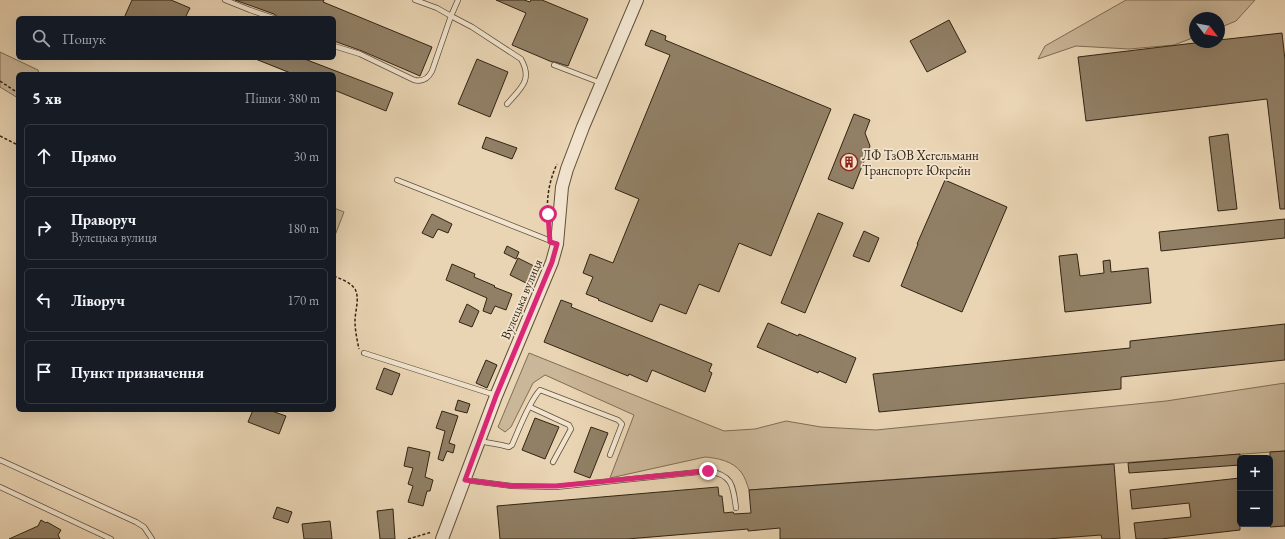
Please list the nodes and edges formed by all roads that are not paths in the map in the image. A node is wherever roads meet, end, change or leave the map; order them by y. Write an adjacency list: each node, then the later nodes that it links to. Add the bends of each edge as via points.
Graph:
1 (225, 0): 5 (lane)
2 (415, 0): 6 (lane)
3 (458, 0): 6 (lane)
4 (637, 0): 9 (street, Вулецька вулиця)
5 (267, 16)
6 (452, 16): 7 (lane, via 427,79 414,80 360,54); 10 (lane, via 521,59 527,72 526,78)
7 (336, 47)
8 (554, 65): 9 (lane)
9 (603, 83): 12 (street, Вулецька вулиця, via 567,169 562,187)
10 (507, 104)
11 (397, 180): 12 (lane)
12 (557, 244): 14 (street, Вулецька вулиця, via 544,283)
13 (361, 352): 14 (lane)
14 (496, 396): 16 (street, Вулецька вулиця)
15 (530, 407): 16 (lane, via 509,447); 17 (lane, via 540,390 618,420 622,424); 19 (lane, via 569,425 571,429)
16 (479, 441): 20 (street, Вулецька вулиця)
17 (610, 455)
18 (0, 460): 25 (lane, via 136,522 144,527)
19 (553, 462)
20 (465, 480): 22 (lane, via 512,486 556,486 708,471 727,478 734,491); 23 (street, Вулецька вулиця)
21 (0, 487): 24 (lane)
22 (736, 508)
23 (440, 537)
24 (111, 539)
25 (152, 539)

